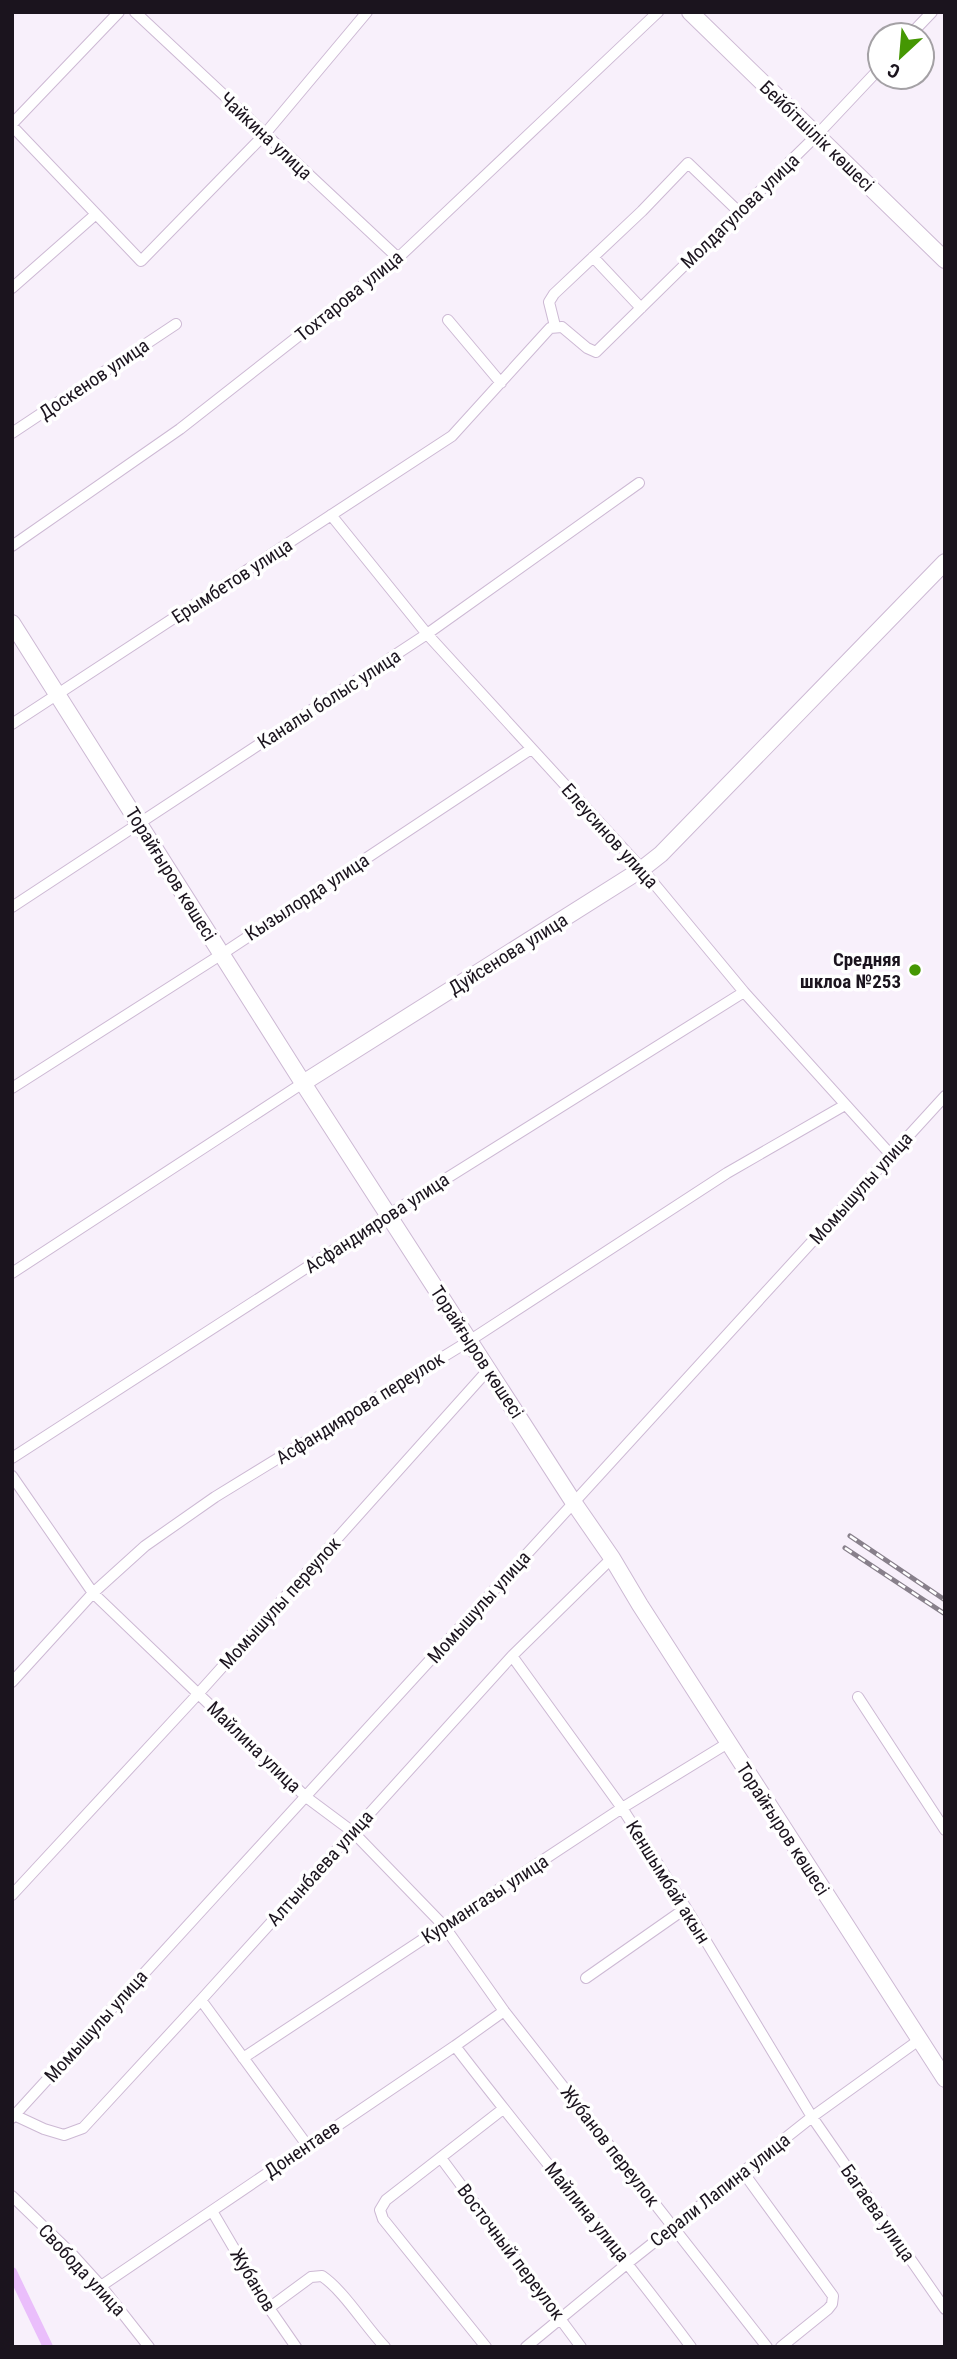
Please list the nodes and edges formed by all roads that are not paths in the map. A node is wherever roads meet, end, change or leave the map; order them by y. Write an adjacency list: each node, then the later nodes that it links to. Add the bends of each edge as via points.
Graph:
1 (119, 12): 7 (street)
2 (135, 12): 8 (street, Чайкина улица)
3 (367, 12): 8 (street)
4 (658, 12): 13 (street, Тохтарова улица)
5 (690, 12): 9 (street, Бейбітшілік көшесі)
6 (866, 83): 9 (street, Молдагулова улица)
7 (12, 125): 11 (street)
8 (264, 135): 11 (street, via 141,261); 13 (street, Чайкина улица)
9 (816, 136): 10 (street, Молдагулова улица); 14 (street, Бейбітшілік көшесі)
10 (739, 212): 12 (street, via 688,163); 16 (street, Молдагулова улица)
11 (96, 214): 15 (street)
12 (593, 257): 16 (street); 19 (street, via 549,302)
13 (398, 258): 24 (street, Тохтарова улица, via 180,429)
14 (945, 260)
15 (12, 288)
16 (641, 308): 19 (street, Молдагулова улица, via 596,352)
17 (448, 320): 20 (street)
18 (176, 324): 21 (street, Доскенов улица)
19 (555, 326): 20 (street, Ерымбетов улица)
20 (501, 383): 23 (street, Ерымбетов улица, via 452,436)
21 (12, 433)
22 (639, 483): 27 (street, Каналы болыс улица)
23 (331, 515): 27 (street, Елеусинов улица); 28 (street, Ерымбетов улица)
24 (12, 546)
25 (945, 562): 32 (street, Дуйсенова улица, via 661,855)
26 (12, 623): 28 (street, Торайғыров көшесі)
27 (427, 634): 30 (street, Елеусинов улица); 31 (street, Каналы болыс улица)
28 (58, 695): 29 (street, Ерымбетов улица); 31 (street, Торайғыров көшесі)
29 (12, 724)
30 (531, 750): 32 (street, Елеусинов улица); 34 (street, Кызылорда улица)
31 (139, 824): 33 (street, Каналы болыс улица); 34 (street, Торайғыров көшесі)
32 (642, 869): 35 (street, Елеусинов улица); 36 (street, Дуйсенова улица)
33 (12, 907)
34 (222, 954): 36 (street, Торайғыров көшесі); 37 (street, Кызылорда улица)
35 (744, 992): 39 (street, Елеусинов улица); 41 (street, Асфандиярова улица)
36 (303, 1083): 41 (street, Торайғыров көшесі); 42 (street, Дуйсенова улица)
37 (12, 1088)
38 (945, 1096): 40 (street, Момышулы улица)
39 (845, 1105): 40 (street, Елеусинов улица); 43 (street, Асфандиярова переулок, via 727,1174)
40 (891, 1155): 47 (street, Момышулы улица)
41 (388, 1215): 43 (street, Торайғыров көшесі); 45 (street, Асфандиярова улица)
42 (12, 1273)
43 (469, 1341): 44 (street, Торайғыров көшесі); 49 (street, Асфандиярова переулок, via 215,1497 145,1546)
44 (488, 1370): 47 (street, Торайғыров көшесі); 52 (street, Момышулы переулок)
45 (12, 1458)
46 (12, 1476): 49 (street, Майлина улица)
47 (574, 1503): 48 (street, Торайғыров көшесі); 55 (street, Момышулы улица)
48 (612, 1558): 50 (street, Алтынбаева улица); 54 (street, Торайғыров көшесі)
49 (93, 1593): 51 (street, Асфандиярова переулок); 52 (street, Майлина улица)
50 (512, 1656): 56 (street, Кеншымбай акын); 58 (street, Алтынбаева улица)
51 (12, 1682)
52 (198, 1694): 55 (street, Майлина улица); 59 (street, Момышулы переулок)
53 (858, 1697): 57 (street)
54 (728, 1743): 56 (street, Курмангазы улица); 65 (street, Торайғыров көшесі)
55 (306, 1797): 58 (street, Майлина улица); 70 (street, Момышулы улица)
56 (622, 1808): 60 (street, Кеншымбай акын); 61 (street, Курмангазы улица)
57 (945, 1830)
58 (353, 1832): 61 (street, Майлина улица); 63 (street, Алтынбаева улица)
59 (12, 1895)
60 (686, 1908): 62 (street); 71 (street, Кеншымбай акын)
61 (444, 1926): 64 (street, Майлина улица); 67 (street, Курмангазы улица)
62 (586, 1978)
63 (201, 2000): 67 (street); 70 (street, Алтынбаева улица, via 83,2128 64,2135)
64 (503, 2011): 66 (street, Донентаев); 77 (street, Жубанов переулок)
65 (919, 2040): 68 (street, Торайғыров көшесі); 71 (street, Серали Лапина улица)
66 (455, 2046): 69 (street, Майлина улица); 72 (street, Донентаев)
67 (243, 2058): 72 (street)
68 (944, 2076)
69 (503, 2109): 73 (street); 78 (street, Майлина улица)
70 (13, 2117)
71 (812, 2117): 74 (street, Серали Лапина улица); 81 (street, Багаева улица)
72 (307, 2145): 76 (street, Донентаев)
73 (441, 2158): 82 (street, Восточный переулок); 86 (street, via 386,2200 380,2210)
74 (743, 2172): 77 (street, Серали Лапина улица); 91 (street, via 833,2296 828,2309)
75 (12, 2196): 79 (street, Свобода улица)
76 (212, 2211): 79 (street, Донентаев); 80 (street, Жубанов)
77 (673, 2227): 78 (street, Серали Лапина улица); 90 (street, Жубанов переулок)
78 (629, 2262): 82 (street, Серали Лапина улица); 89 (street, Майлина улица)
79 (101, 2286): 83 (street, Свобода улица)
80 (269, 2308): 84 (street, Жубанов); 85 (street, via 311,2277 322,2276)
81 (945, 2309)
82 (561, 2320): 87 (street, Серали Лапина улица); 88 (street, Восточный переулок)
83 (149, 2347)
84 (296, 2347)
85 (385, 2347)
86 (486, 2347)
87 (526, 2347)
88 (581, 2347)
89 (691, 2347)
90 (767, 2347)
91 (781, 2347)

